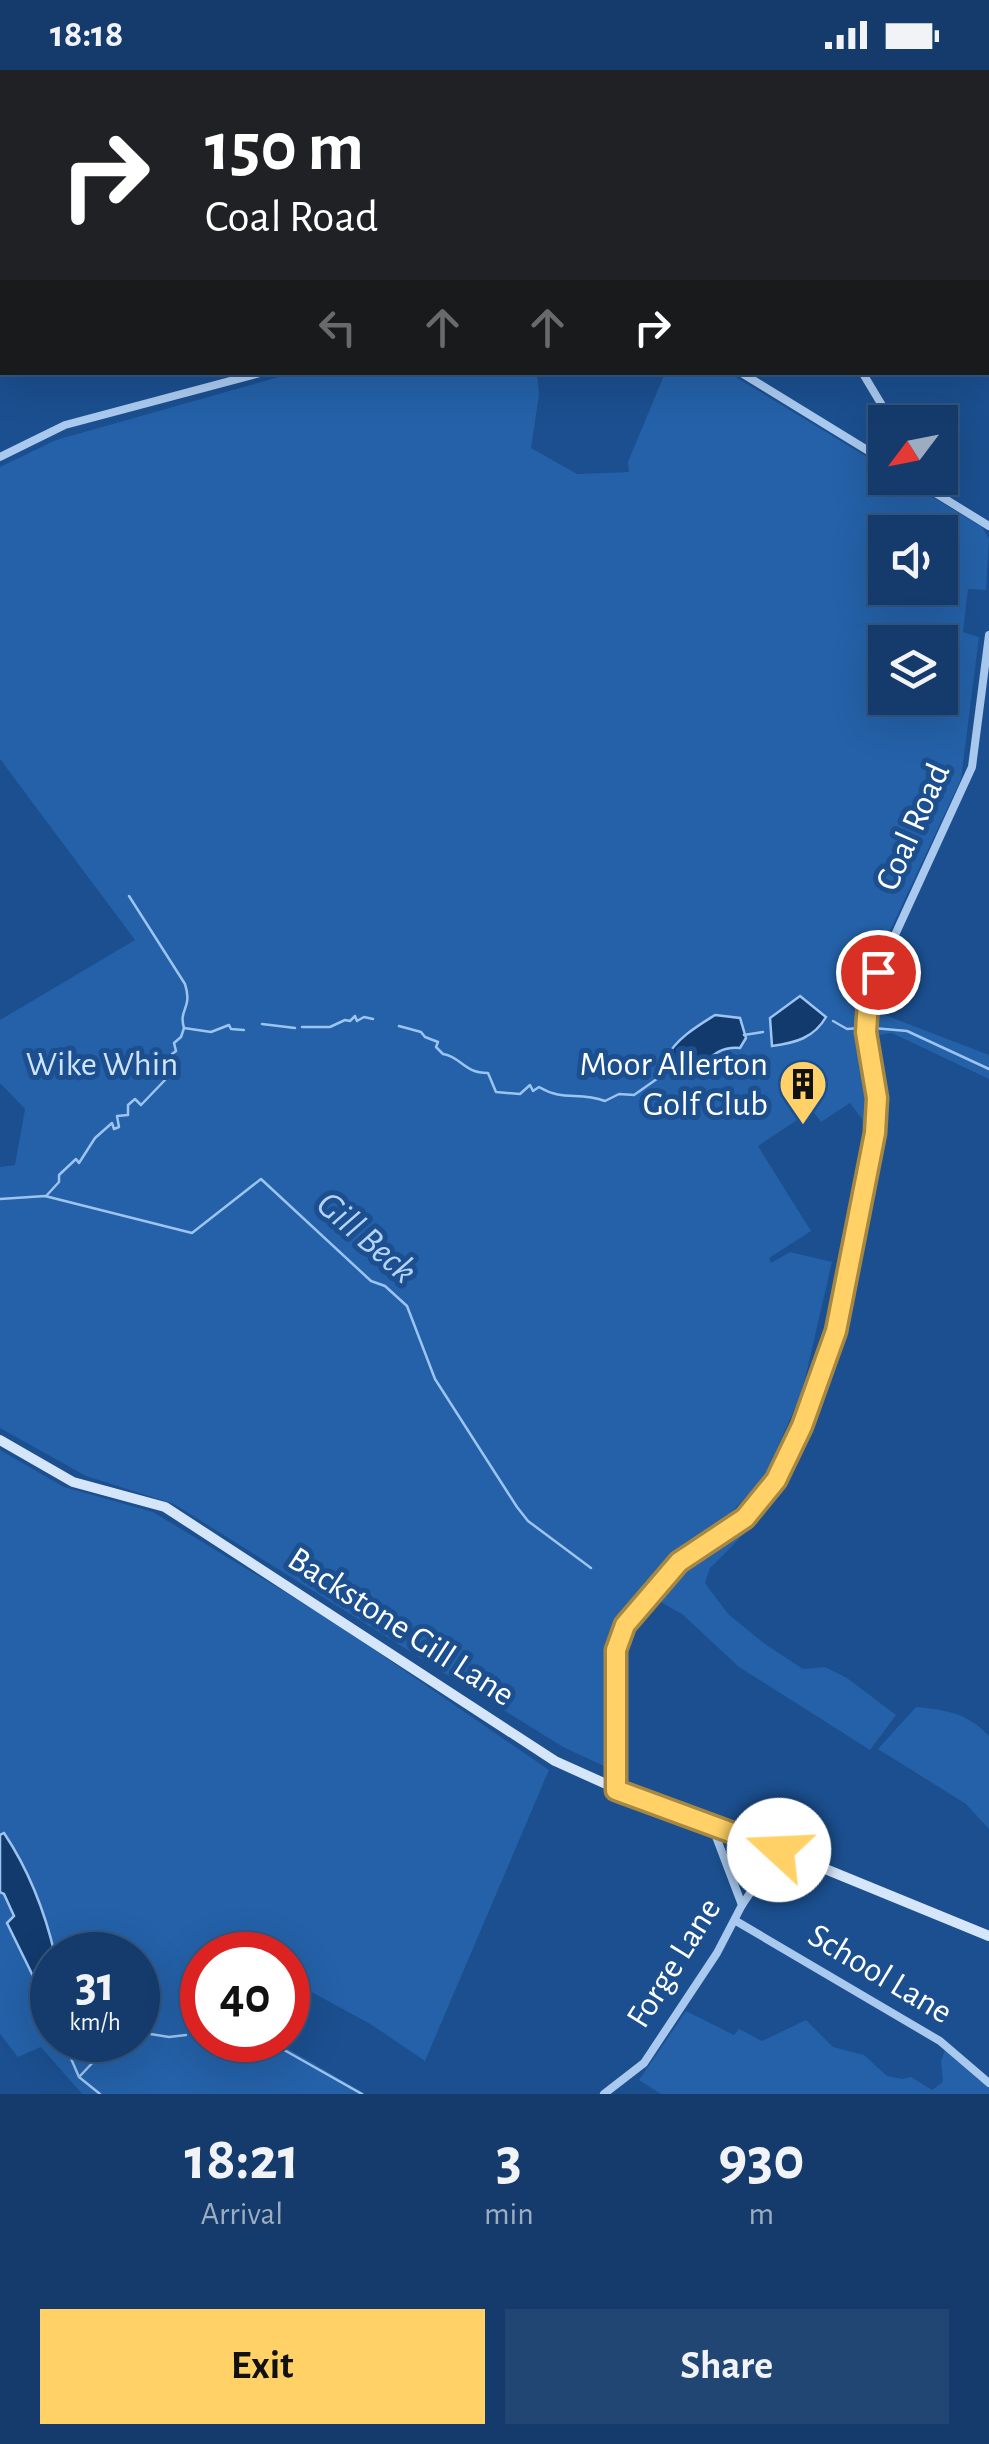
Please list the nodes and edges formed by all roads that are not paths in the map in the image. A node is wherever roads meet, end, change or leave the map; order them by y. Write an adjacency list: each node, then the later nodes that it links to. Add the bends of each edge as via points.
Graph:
1 (253, 375): 6 (street, via 65,425)
2 (745, 375): 5 (street)
3 (864, 375): 4 (street)
4 (882, 405)
5 (868, 451)
6 (0, 457)
7 (939, 495): 8 (street)
8 (989, 526)
9 (989, 634): 11 (street, Coal Road, via 972,768 868,1002 875,1133 836,1331 776,1480 745,1518 679,1562 625,1625 616,1650)
10 (0, 1440): 11 (street, Backstone Gill Lane, via 73,1482 165,1507 546,1756)
11 (616, 1790): 12 (street, Backstone Gill Lane)
12 (712, 1826): 13 (street, Backstone Gill Lane); 14 (street)
13 (779, 1850): 14 (street, Forge Lane); 16 (street, Backstone Gill Lane)
14 (742, 1905): 15 (street, Forge Lane)
15 (736, 1921): 17 (street, School Lane, via 940,2040); 18 (street, Forge Lane, via 644,2063)
16 (989, 1936)
17 (989, 2083)
18 (604, 2094)

